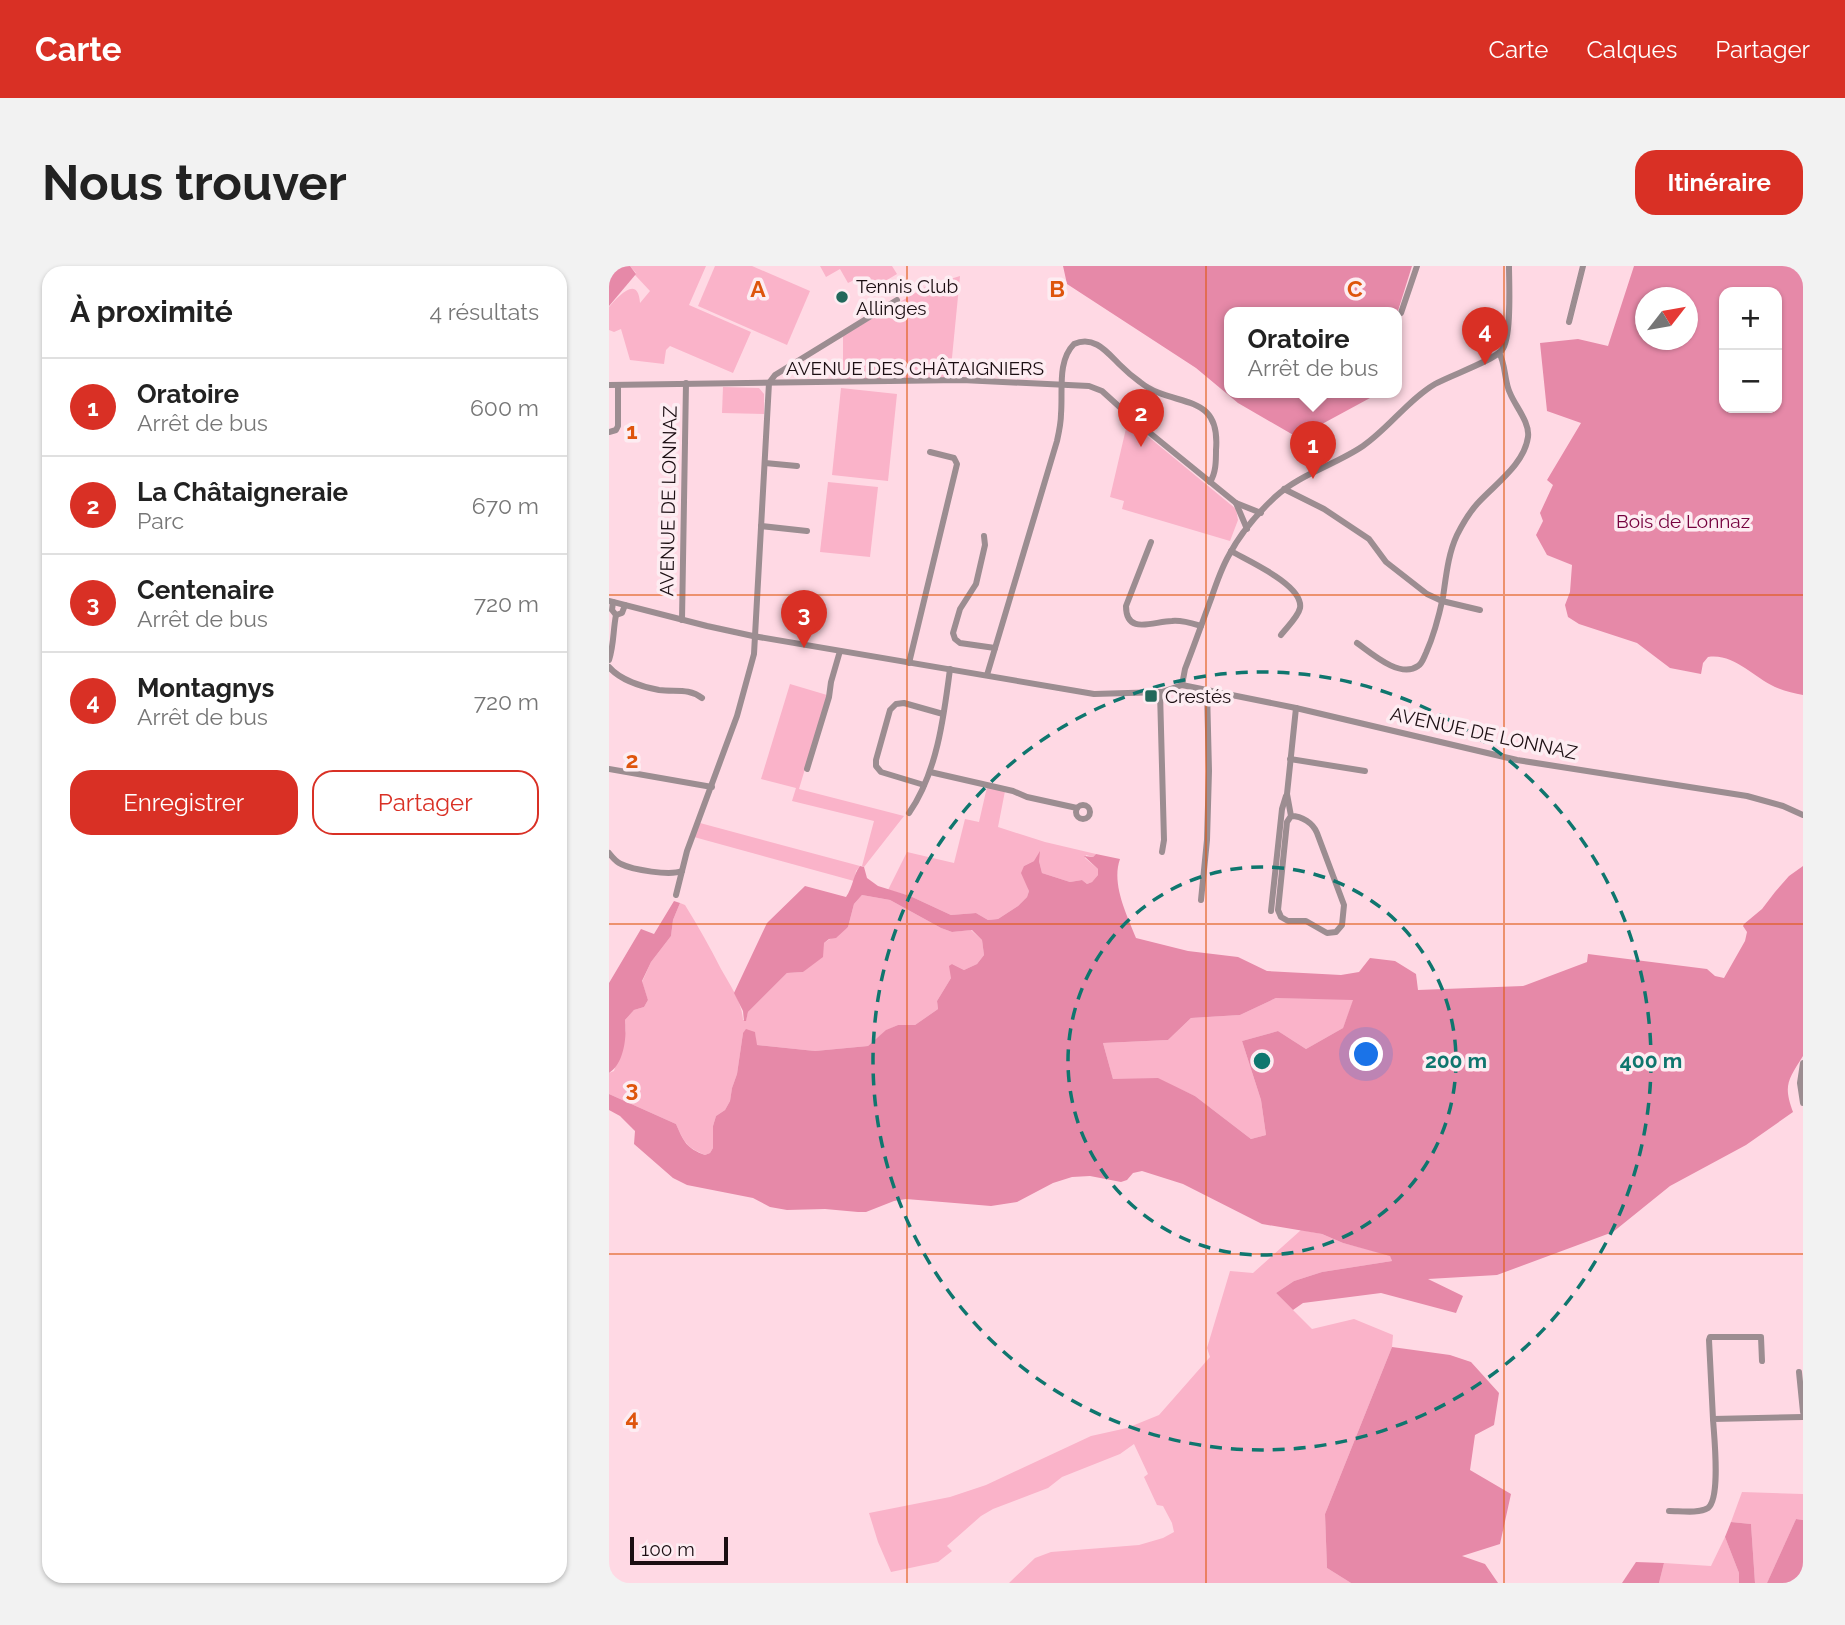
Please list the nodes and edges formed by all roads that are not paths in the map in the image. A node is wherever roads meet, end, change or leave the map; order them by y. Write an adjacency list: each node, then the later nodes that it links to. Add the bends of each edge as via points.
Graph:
1 (1417, 266): 5 (street)
2 (1509, 266): 7 (street, via 1505,345)
3 (1583, 266): 6 (street)
4 (897, 300): 9 (street)
5 (1402, 310)
6 (1569, 322)
7 (1499, 353): 18 (street, via 1433,385 1364,445); 28 (street, via 1505,382 1527,428 1527,441 1508,474 1475,506 1457,536)
8 (686, 383): 9 (street, AVENUE DES CHÂTAIGNIERS); 12 (street, AVENUE DES CHÂTAIGNIERS); 32 (street, AVENUE DE LONNAZ)
9 (769, 383): 10 (street, AVENUE DES CHÂTAIGNIERS, via 962,380); 15 (street)
10 (1062, 384): 17 (street, AVENUE DES CHÂTAIGNIERS, via 1100,389); 17 (street, AVENUE DES CHÂTAIGNIERS, via 1069,349 1088,341 1105,349 1150,389 1202,408 1216,431 1215,472); 38 (street, via 1057,441)
11 (609, 385): 12 (street, AVENUE DES CHÂTAIGNIERS)
12 (618, 385): 13 (street, via 618,426)
13 (609, 432)
14 (930, 452): 41 (street, via 952,457 957,464)
15 (765, 463): 16 (street); 21 (street)
16 (797, 466)
17 (1210, 482): 19 (street, AVENUE DES CHÂTAIGNIERS)
18 (1285, 489): 20 (street); 28 (street, via 1347,523 1369,539 1386,562)
19 (1236, 503): 20 (street, AVENUE DES CHÂTAIGNIERS); 22 (street, AVENUE DES CHÂTAIGNIERS)
20 (1261, 513): 22 (street)
21 (761, 526): 23 (street); 35 (street)
22 (1247, 529): 26 (street)
23 (807, 531)
24 (985, 536): 38 (street, via 976,582 958,613 953,633 960,643)
25 (1151, 542): 33 (street, via 1127,602 1127,616 1138,625 1175,621)
26 (1231, 551): 33 (street); 34 (street, via 1269,571 1299,598 1299,611)
27 (611, 601): 29 (street, AVENUE DE LONNAZ); 31 (street, AVENUE DE LONNAZ)
28 (1442, 601): 30 (street); 37 (street, via 1434,634 1417,667 1393,667)
29 (625, 605): 31 (street); 32 (street, AVENUE DE LONNAZ)
30 (1480, 610)
31 (616, 615): 36 (street, AVENUE DE LONNAZ)
32 (682, 620): 35 (street, AVENUE DE LONNAZ)
33 (1201, 626): 45 (street)
34 (1281, 635)
35 (756, 636): 39 (street, AVENUE DE LONNAZ); 57 (street, via 741,704)
36 (610, 639): 40 (street, AVENUE DE LONNAZ)
37 (1357, 643)
38 (995, 648): 44 (street)
39 (840, 651): 41 (street, AVENUE DE LONNAZ); 53 (street)
40 (609, 660)
41 (909, 663): 43 (street, AVENUE DE LONNAZ)
42 (609, 667): 48 (street, via 638,685 694,692)
43 (950, 669): 44 (street, AVENUE DE LONNAZ); 50 (street)
44 (987, 675): 47 (street, AVENUE DE LONNAZ, via 1094,694)
45 (1182, 685): 46 (street, AVENUE DE LONNAZ); 47 (street, AVENUE DE LONNAZ)
46 (1207, 690): 49 (street, AVENUE DE LONNAZ); 67 (street, via 1209,771)
47 (1160, 692): 63 (street)
48 (702, 698)
49 (1296, 708): 51 (street); 61 (street, AVENUE DE LONNAZ, via 1517,760 1747,796)
50 (943, 714): 55 (street); 56 (street, via 896,704 890,710 876,760 881,772)
51 (1290, 759): 54 (street); 58 (street)
52 (609, 769): 57 (street)
53 (807, 769)
54 (1365, 771)
55 (930, 772): 56 (street); 59 (street)
56 (924, 785): 60 (street)
57 (712, 787): 65 (street)
58 (1287, 794): 62 (street); 68 (street)
59 (1077, 808)
60 (909, 813)
61 (1803, 815)
62 (1291, 816): 62 (street, via 1279,914 1327,933 1336,932 1342,925 1343,905 1317,833 1311,824)
63 (1162, 852)
64 (609, 853): 65 (street, via 625,866 671,874)
65 (682, 871): 66 (street)
66 (676, 895)
67 (1201, 900)
68 (1271, 911)
69 (1803, 1063): 70 (street)
70 (1803, 1103)
71 (1762, 1361): 74 (street, via 1761,1337 1710,1337)
72 (1799, 1372): 73 (street)
73 (1803, 1414): 74 (street)
74 (1713, 1419): 75 (street, via 1714,1501 1703,1510)
75 (1669, 1511)

